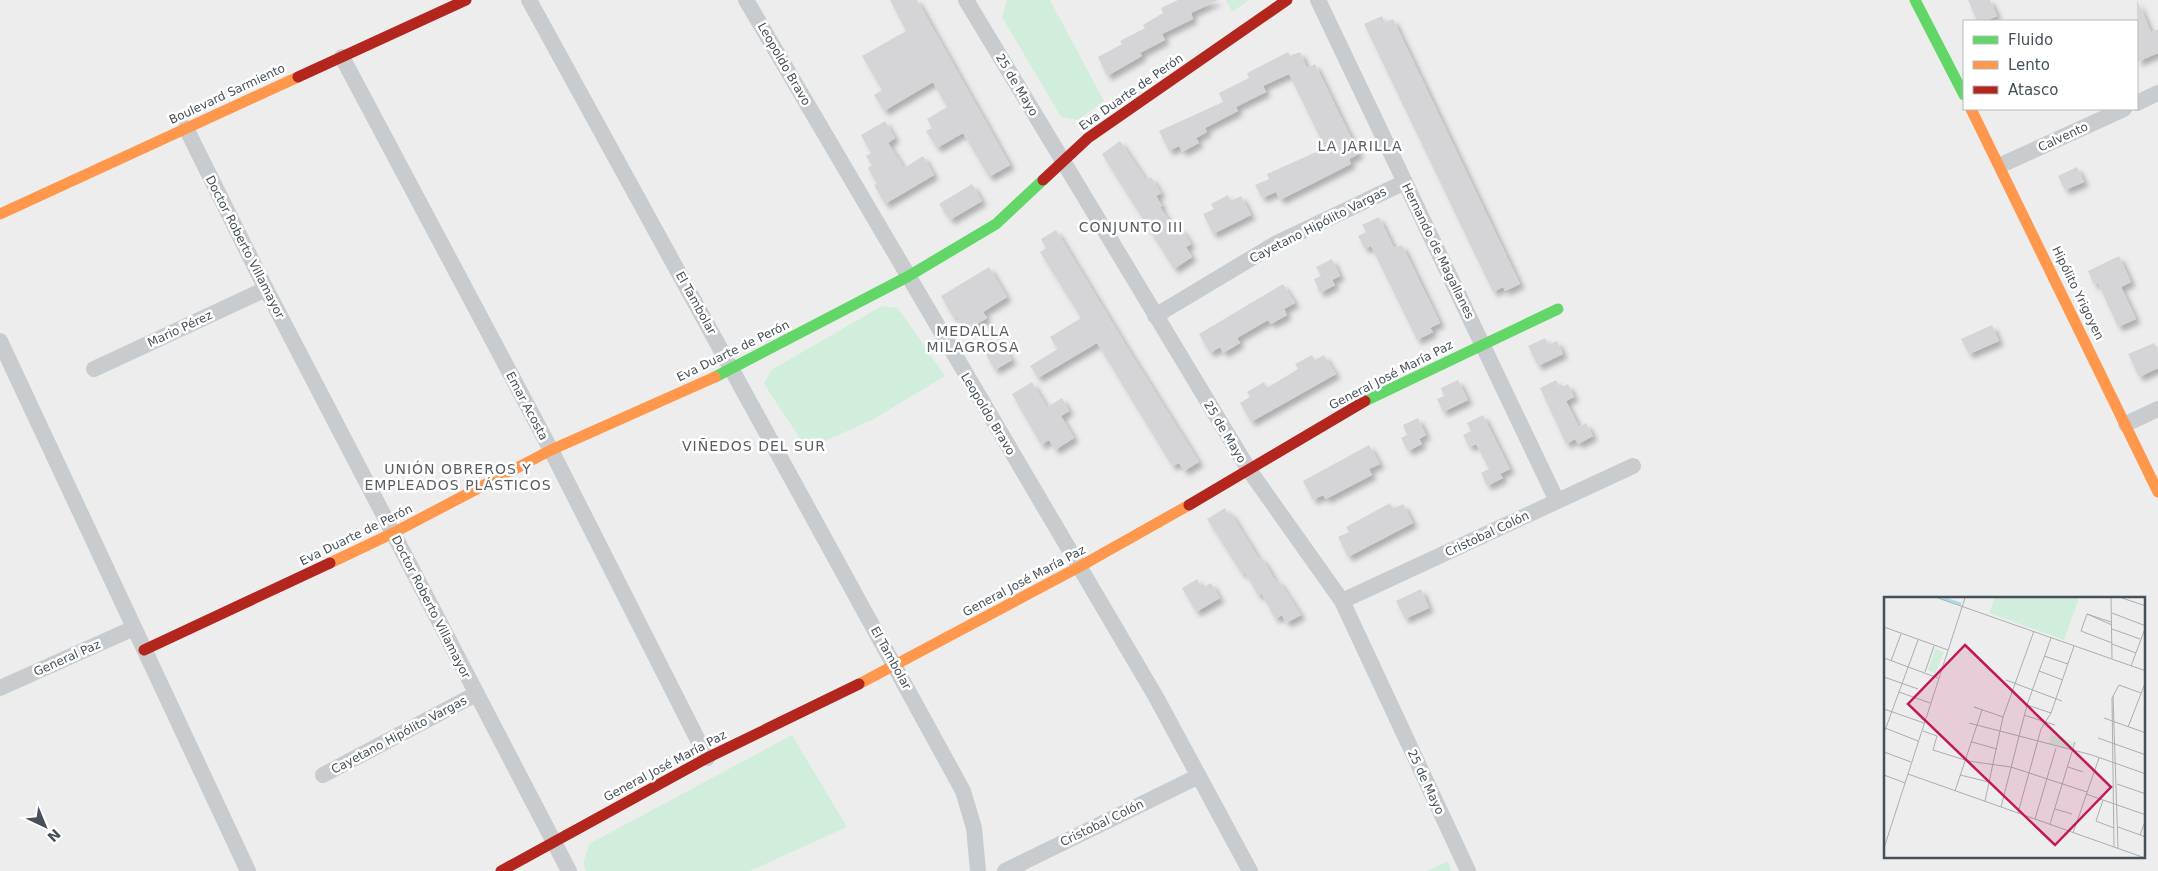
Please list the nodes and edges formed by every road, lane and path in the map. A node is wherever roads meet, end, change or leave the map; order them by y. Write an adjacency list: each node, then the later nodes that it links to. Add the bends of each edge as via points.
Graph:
1 (466, 0): 8 (street, Boulevard Sarmiento)
2 (529, 0): 26 (street, El Tambolar)
3 (746, 0): 19 (street, Leopoldo Bravo)
4 (1288, 0): 15 (street, Eva Duarte de Perón, via 1088,138)
5 (1318, 0): 17 (street, Hernando de Magallanes)
6 (1915, 0): 10 (street)
7 (969, 1): 15 (street, 25 de Mayo)
8 (342, 57): 14 (street, Boulevard Sarmiento); 29 (street, Emar Acosta)
9 (2158, 93): 11 (street)
10 (1963, 94)
11 (2138, 103)
12 (1972, 110): 16 (street, Hipólito Yrigoyen)
13 (2122, 110): 16 (street, Calvento)
14 (186, 128): 18 (street, Boulevard Sarmiento); 20 (street, Doctor Roberto Villamayor)
15 (1063, 162): 19 (street, Eva Duarte de Perón, via 996,224); 22 (street, 25 de Mayo)
16 (2000, 165): 28 (street, Hipólito Yrigoyen)
17 (1404, 182): 22 (street, Cayetano Hipólito Vargas, via 1274,244); 24 (street, Hernando de Magallanes)
18 (0, 214)
19 (907, 277): 26 (street, Eva Duarte de Perón); 35 (street, Leopoldo Bravo)
20 (266, 289): 25 (street, Mario Pérez); 34 (street, Doctor Roberto Villamayor)
21 (1558, 310): 24 (street, General José María Paz)
22 (1155, 316): 31 (street, 25 de Mayo)
23 (0, 341): 37 (street)
24 (1483, 345): 31 (street, General José María Paz, via 1360,403); 33 (street, Hernando de Magallanes)
25 (94, 369)
26 (732, 369): 29 (street, Eva Duarte de Perón); 39 (street, El Tambolar)
27 (2158, 410): 28 (street)
28 (2126, 424): 32 (street, Hipólito Yrigoyen)
29 (551, 450): 34 (street, Eva Duarte de Perón); 42 (street, Emar Acosta)
30 (1633, 466): 33 (street, Cristobal Colón)
31 (1249, 470): 35 (street, General José María Paz); 36 (street, 25 de Mayo)
32 (2158, 492)
33 (1558, 501): 36 (street, Cristobal Colón)
34 (393, 533): 38 (street, Eva Duarte de Perón); 41 (street, Doctor Roberto Villamayor)
35 (1079, 567): 39 (street, General José María Paz); 44 (street, Leopoldo Bravo)
36 (1342, 601): 52 (street, 25 de Mayo)
37 (134, 628): 38 (street); 40 (street, General Paz)
38 (144, 650): 46 (street)
39 (894, 666): 42 (street, General José María Paz); 49 (street, El Tambolar, via 963,791 974,828)
40 (0, 688)
41 (476, 694): 43 (street, Cayetano Hipólito Vargas); 45 (street, Doctor Roberto Villamayor)
42 (707, 758): 45 (street, General José María Paz)
43 (323, 775)
44 (1199, 776): 50 (street, Cristobal Colón); 51 (street, Leopoldo Bravo)
45 (553, 840): 47 (street, General José María Paz); 48 (street, Doctor Roberto Villamayor)
46 (248, 871)
47 (501, 871)
48 (569, 871)
49 (978, 871)
50 (1005, 871)
51 (1249, 871)
52 (1468, 871)

